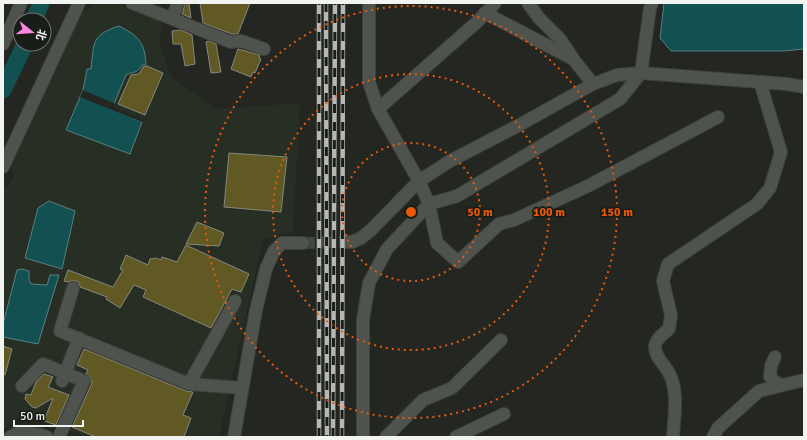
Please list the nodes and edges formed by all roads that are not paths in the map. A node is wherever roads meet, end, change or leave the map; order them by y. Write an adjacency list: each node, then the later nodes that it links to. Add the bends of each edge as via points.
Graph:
1 (21, 3): 11 (street)
2 (79, 3): 20 (street)
3 (133, 3): 10 (street)
4 (178, 3): 10 (street)
5 (368, 3): 18 (street, via 370,82)
6 (495, 3): 9 (street)
7 (528, 3): 13 (street, via 560,39)
8 (652, 3): 14 (street)
9 (485, 13): 13 (street); 18 (street)
10 (172, 18): 12 (street, via 232,42 241,41)
11 (3, 44)
12 (264, 49)
13 (574, 60): 16 (street)
14 (641, 73): 15 (street); 16 (street, via 617,75); 22 (street, via 620,98 457,196)
15 (760, 82): 17 (street); 44 (street, via 781,152 770,188 757,204 668,264 663,282 671,315 669,329 660,336 655,346 657,355 670,374 675,396)
16 (593, 84): 21 (street, via 450,160)
17 (804, 87)
18 (378, 109): 21 (street)
19 (718, 117): 22 (street, via 588,186 514,220 499,224 458,262 437,243)
20 (3, 167)
21 (419, 181): 22 (street); 23 (street, via 371,230 361,238)
22 (429, 204): 41 (street, via 387,249 369,283 363,320)
23 (346, 242)
24 (303, 243): 35 (street, via 282,243 274,251 266,269)
25 (73, 288): 27 (street, via 60,331)
26 (235, 301): 32 (street)
27 (79, 338): 30 (street); 32 (street)
28 (501, 340): 42 (street, via 452,388 423,400)
29 (775, 357): 33 (street, via 770,377)
30 (63, 377): 34 (street, via 43,364); 39 (street, via 84,381)
31 (804, 380): 33 (street)
32 (190, 384): 35 (street)
33 (782, 385): 45 (street, via 760,391 718,428)
34 (22, 386)
35 (242, 388): 40 (street)
36 (504, 414): 43 (street)
37 (10, 437): 38 (street, via 20,432)
38 (47, 437)
39 (59, 437)
40 (234, 437)
41 (364, 437)
42 (386, 437)
43 (456, 437)
44 (672, 437)
45 (713, 437)

